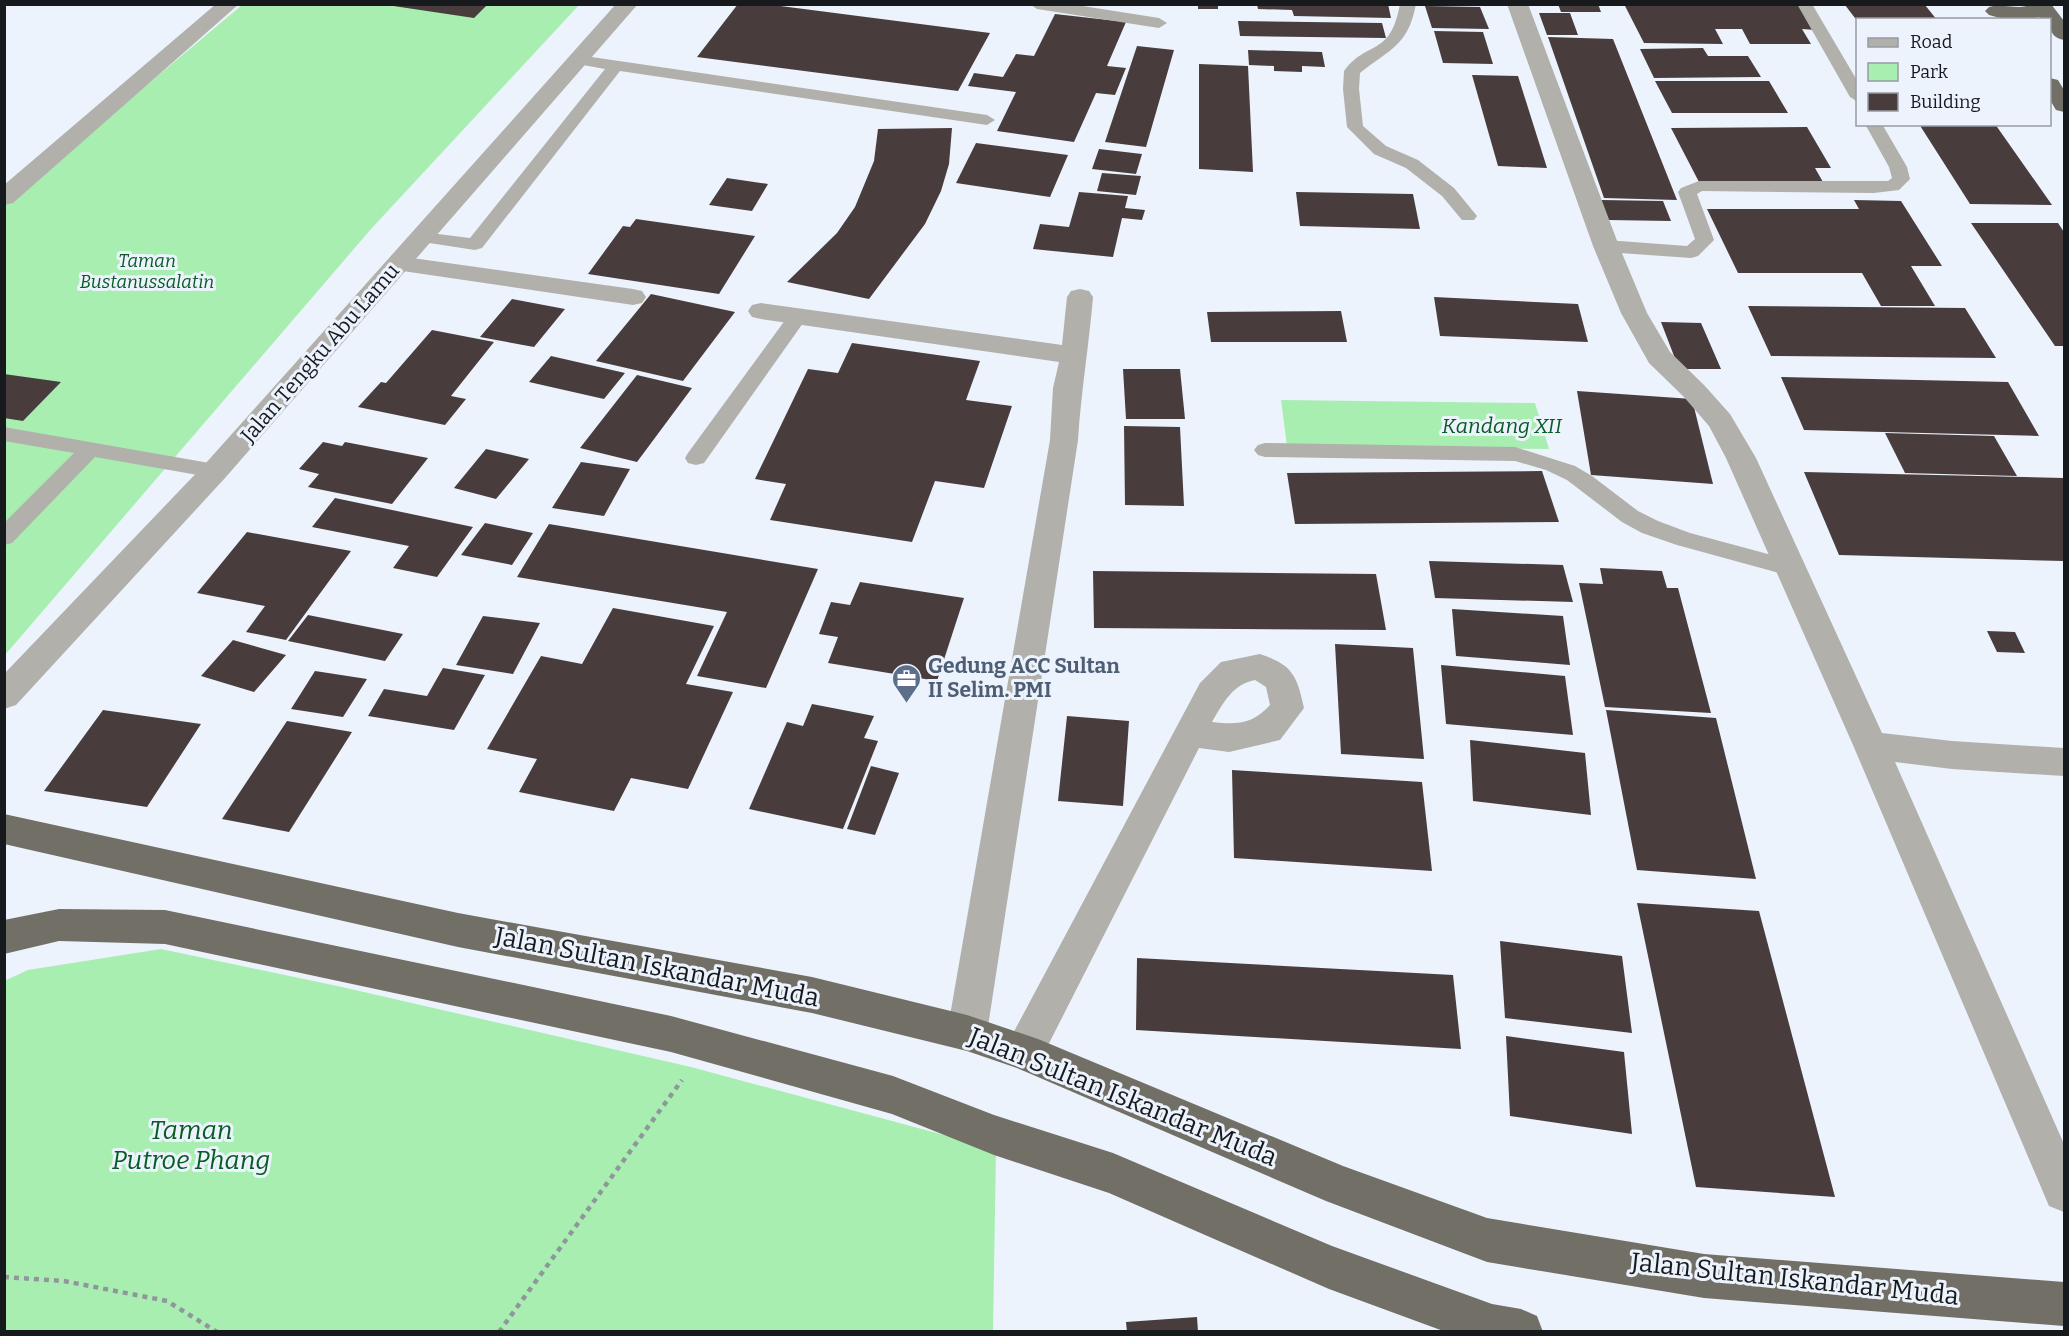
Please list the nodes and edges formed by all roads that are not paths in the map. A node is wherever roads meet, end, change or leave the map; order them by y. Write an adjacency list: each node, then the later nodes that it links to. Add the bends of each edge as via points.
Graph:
1 (228, 4): 19 (street)
2 (628, 4): 12 (street, Jalan Tengku Abu Lamu)
3 (1037, 4): 10 (lane)
4 (1408, 4): 20 (lane, via 1406,24 1396,41 1352,71 1355,127 1380,150 1412,164 1448,192)
5 (1516, 4): 22 (street)
6 (1804, 4): 15 (lane)
7 (2042, 7): 8 (highway, via 2026,14)
8 (1996, 12)
9 (2051, 18): 11 (highway)
10 (1159, 23)
11 (2064, 34)
12 (578, 60): 13 (lane); 21 (street, Jalan Tengku Abu Lamu)
13 (616, 66): 17 (lane); 21 (lane, via 475,244)
14 (2051, 88): 16 (highway)
15 (1856, 95)
16 (2064, 105)
17 (987, 120)
18 (1874, 126): 22 (lane, via 1898,167 1901,179 1893,186 1699,186 1687,192 1705,240 1691,252)
19 (4, 198)
20 (1468, 216)
21 (422, 237): 23 (street, Jalan Tengku Abu Lamu)
22 (1606, 246): 35 (street, via 1634,313 1659,357 1720,421)
23 (399, 264): 24 (street); 33 (street, Jalan Tengku Abu Lamu)
24 (633, 297)
25 (1080, 297): 28 (street)
26 (761, 311): 27 (street)
27 (798, 316): 28 (street); 32 (lane)
28 (1074, 355): 42 (street, via 1067,388 1064,440)
29 (4, 434): 30 (lane)
30 (91, 449): 33 (lane); 34 (lane)
31 (1265, 450): 35 (lane, via 1515,454 1533,458 1575,475 1647,526 1689,542)
32 (696, 458)
33 (215, 471): 36 (street, Jalan Tengku Abu Lamu)
34 (4, 537)
35 (1790, 568): 38 (street)
36 (4, 696)
37 (1189, 733): 43 (street)
38 (1870, 745): 39 (street); 44 (street)
39 (2064, 762)
40 (4, 829): 42 (highway, Jalan Sultan Iskandar Muda, via 458,930 812,995)
41 (4, 937): 46 (highway, via 59,925 165,927 671,1034 893,1095 1113,1174 1329,1267 1492,1326)
42 (967, 1033): 43 (highway, Jalan Sultan Iskandar Muda)
43 (1024, 1053): 45 (highway, Jalan Sultan Iskandar Muda, via 1341,1186 1487,1240 1704,1276)
44 (2064, 1191)
45 (2064, 1304)
46 (1521, 1332)

